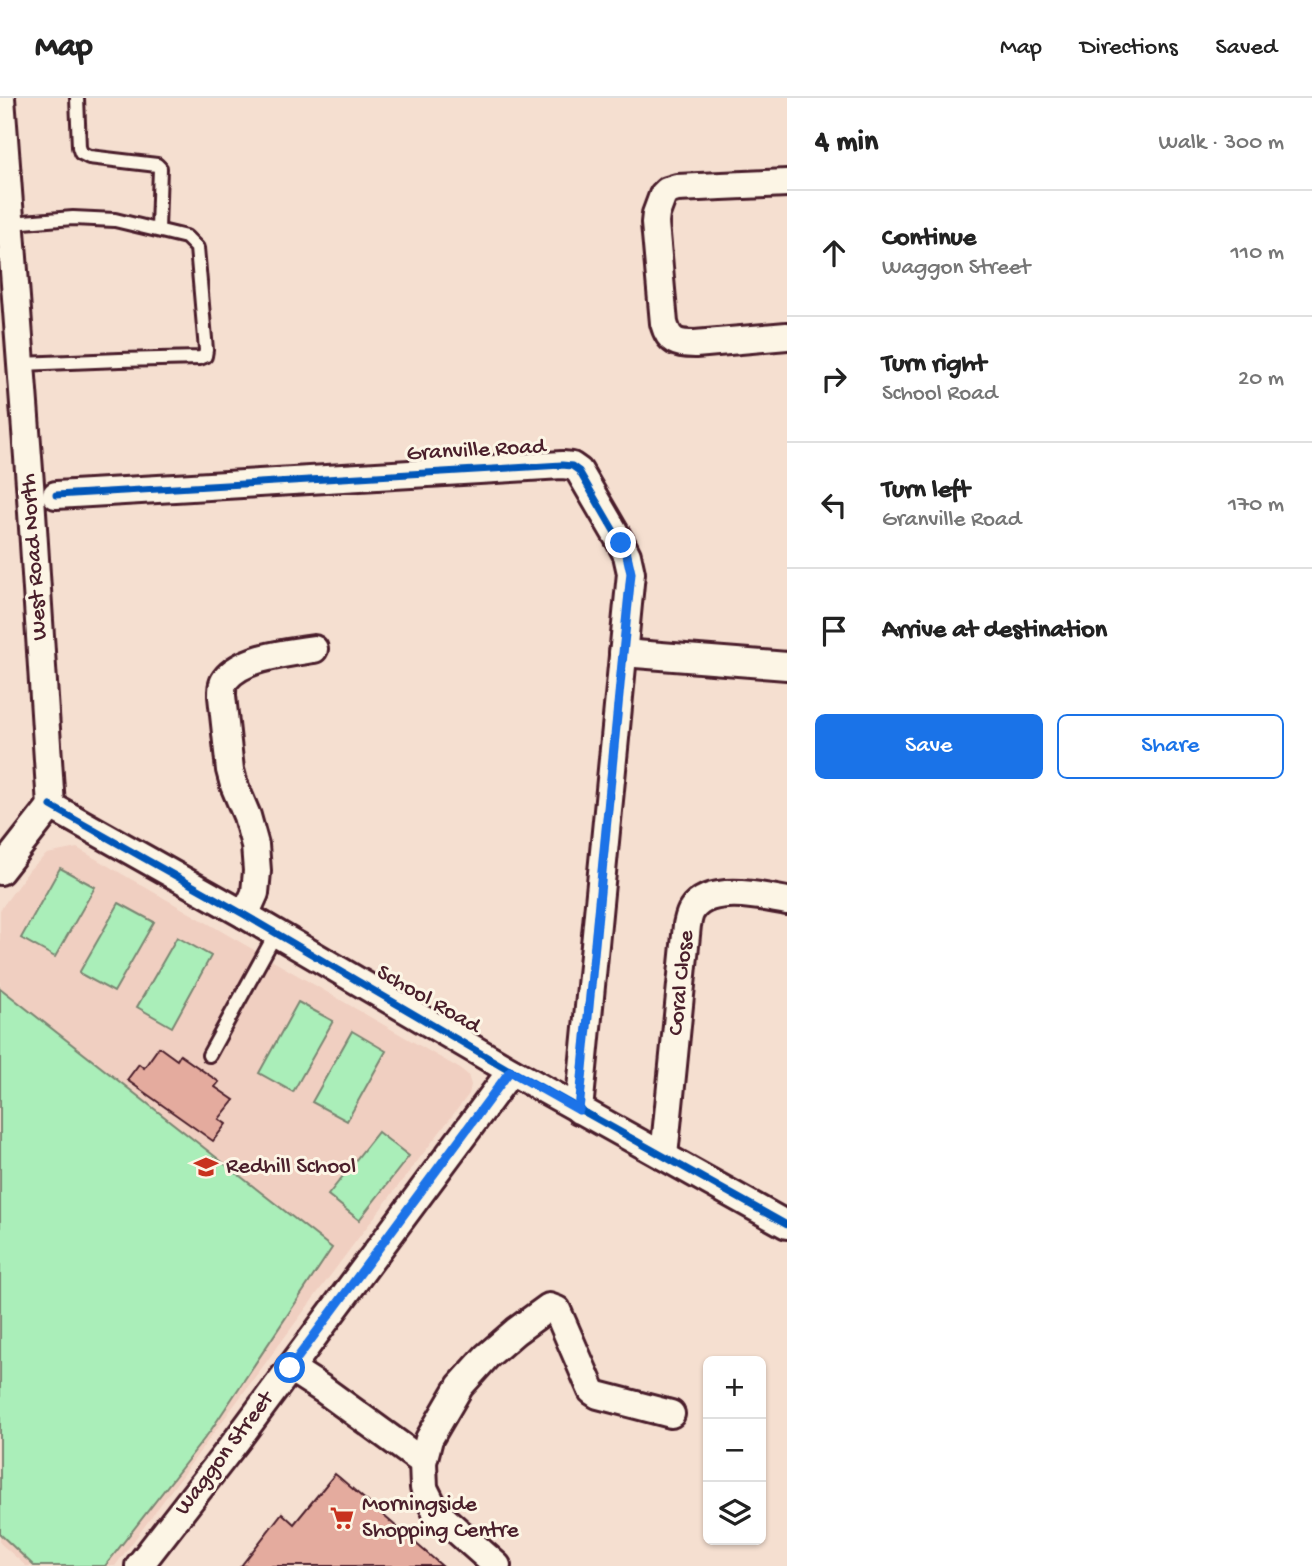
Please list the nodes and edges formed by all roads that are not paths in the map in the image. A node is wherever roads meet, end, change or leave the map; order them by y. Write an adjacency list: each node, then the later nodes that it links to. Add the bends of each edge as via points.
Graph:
1 (1, 98): 4 (street, West Road North)
2 (77, 98): 5 (lane, via 81,153 160,168)
3 (787, 183): 6 (street, via 667,191 655,223 664,323 676,342)
4 (10, 223): 5 (lane, via 115,219); 7 (street, West Road North)
5 (158, 229): 7 (lane, via 186,237 197,248 205,356)
6 (787, 336)
7 (21, 364): 12 (street, West Road North)
8 (56, 495): 10 (street, Granville Road, via 572,466 591,489 630,566)
9 (314, 649): 15 (street, via 263,657 224,681 230,770 249,821 256,858 255,893)
10 (623, 653): 11 (street); 19 (street, Granville Road)
11 (787, 666)
12 (51, 806): 13 (street); 15 (street, School Road)
13 (3, 863)
14 (787, 901): 20 (street, Coral Close, via 717,895 691,911)
15 (245, 915): 16 (street, School Road)
16 (276, 933): 17 (lane); 18 (street, School Road)
17 (209, 1055)
18 (510, 1071): 19 (street, School Road); 22 (street, Waggon Street)
19 (579, 1110): 20 (street, School Road)
20 (664, 1156): 21 (street, School Road)
21 (787, 1225)
22 (290, 1368): 24 (street); 25 (street, Waggon Street)
23 (671, 1414): 24 (street, via 592,1391 562,1319 549,1307 487,1356 460,1386 429,1439)
24 (423, 1462): 26 (street, via 425,1488 436,1512)
25 (139, 1566)
26 (497, 1566)

